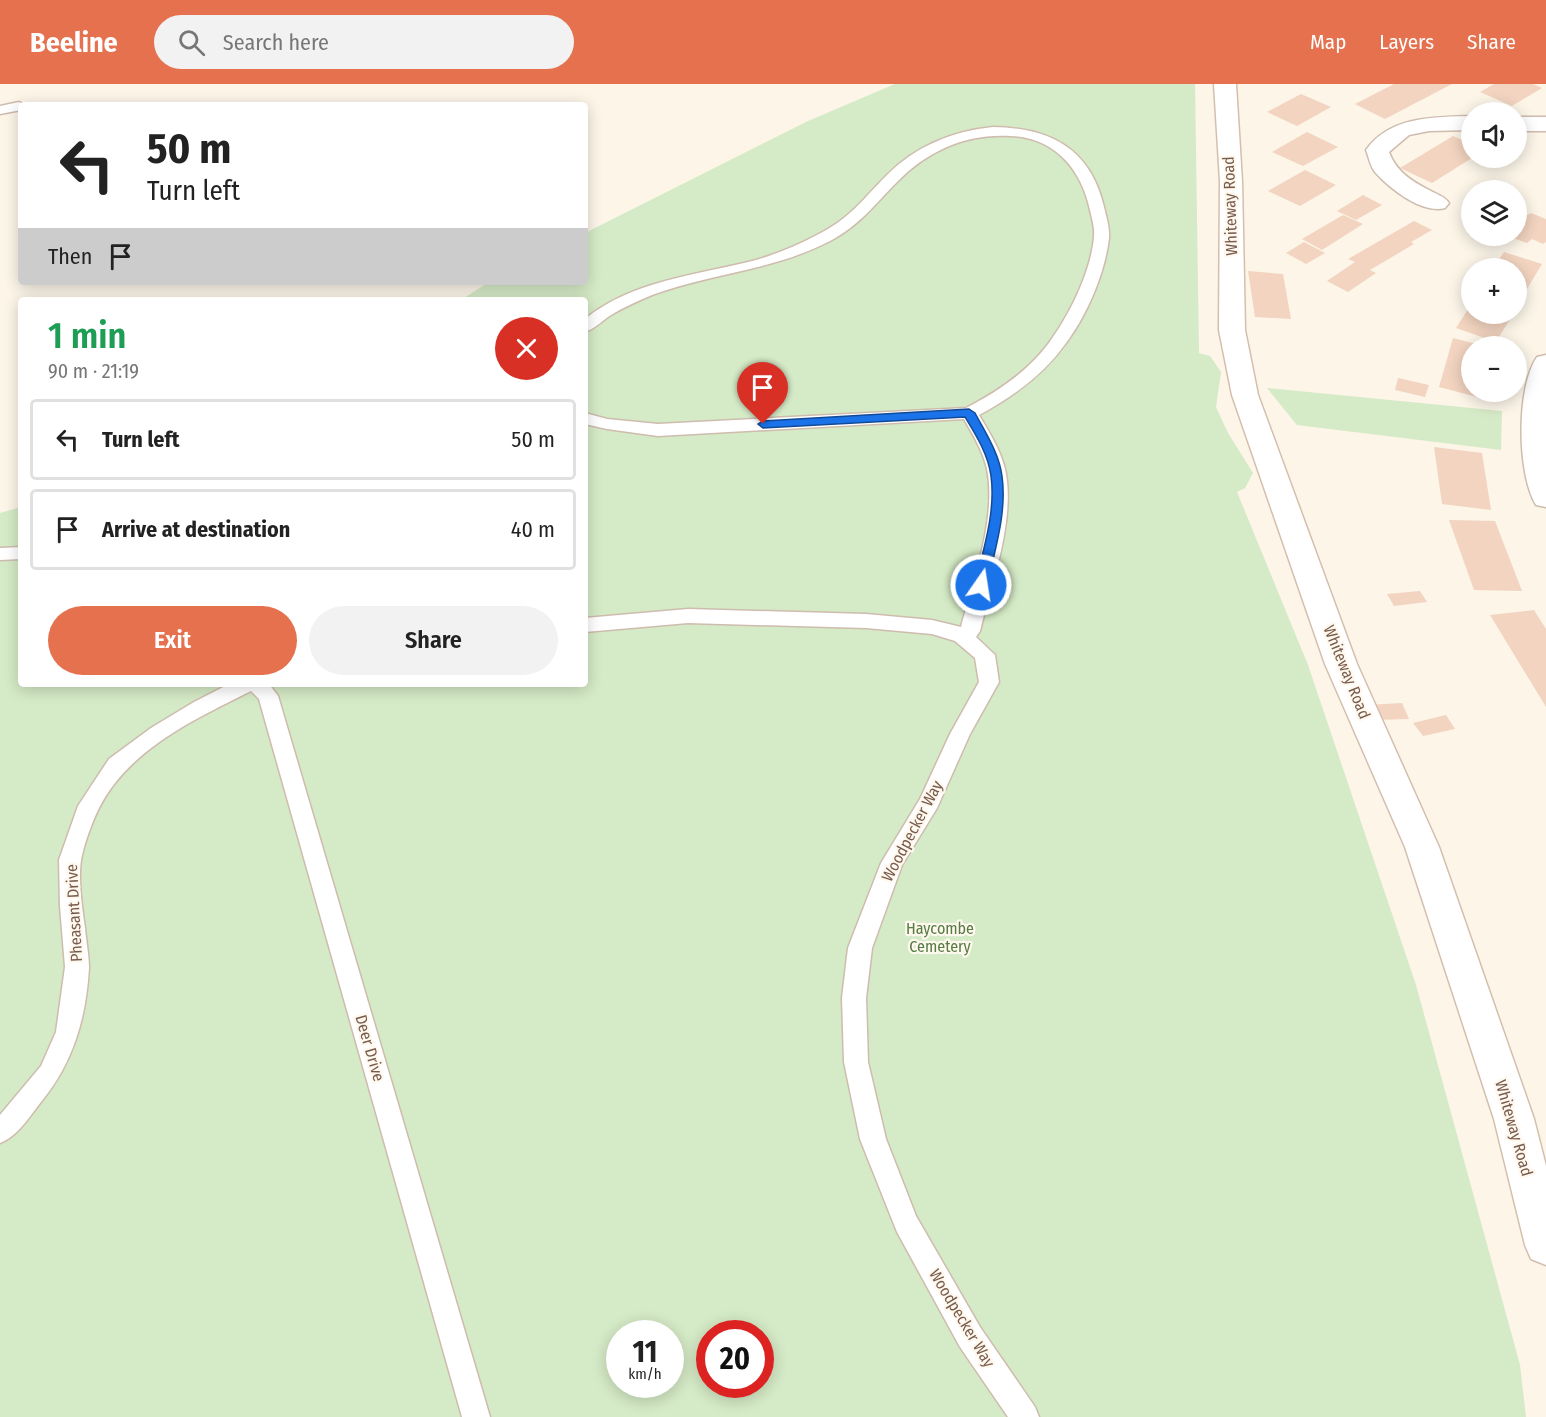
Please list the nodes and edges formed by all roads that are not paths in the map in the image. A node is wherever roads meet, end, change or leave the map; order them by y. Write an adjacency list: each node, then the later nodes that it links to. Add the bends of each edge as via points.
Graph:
1 (1225, 84): 20 (street, Whiteway Road, via 1231,181 1232,330 1245,395 1341,664 1422,847 1514,1119)
2 (18, 106): 3 (lane)
3 (0, 110)
4 (1461, 123): 7 (street, via 1402,130 1377,150 1384,168 1406,188)
5 (1527, 124): 6 (street)
6 (1546, 124)
7 (1437, 203)
8 (588, 324): 10 (lane, via 596,316 632,299 708,274 769,261 813,242 851,221 898,172 942,142 992,131 1039,137 1064,148 1082,166 1095,196 1102,238 1080,302 1059,340 1027,376)
9 (1546, 363): 12 (street, via 1534,421)
10 (969, 413): 11 (lane, via 658,430); 16 (lane, via 988,448 997,476 996,516 970,631)
11 (588, 419)
12 (1546, 498)
13 (18, 553): 14 (lane)
14 (0, 554)
15 (588, 625): 16 (lane, Woodpecker Way, via 688,616 754,617 867,621 932,627)
16 (962, 636): 22 (lane, Woodpecker Way, via 985,655 989,682 929,802 892,863 860,948 854,998 856,1062 873,1139 906,1223 970,1337)
17 (241, 687): 19 (lane, Pheasant Drive, via 201,706 116,765 89,806 70,860 77,967 68,1032 50,1073)
18 (259, 687): 21 (lane, Deer Drive, via 268,696)
19 (0, 1131)
20 (1546, 1245)
21 (476, 1417)
22 (1025, 1417)

